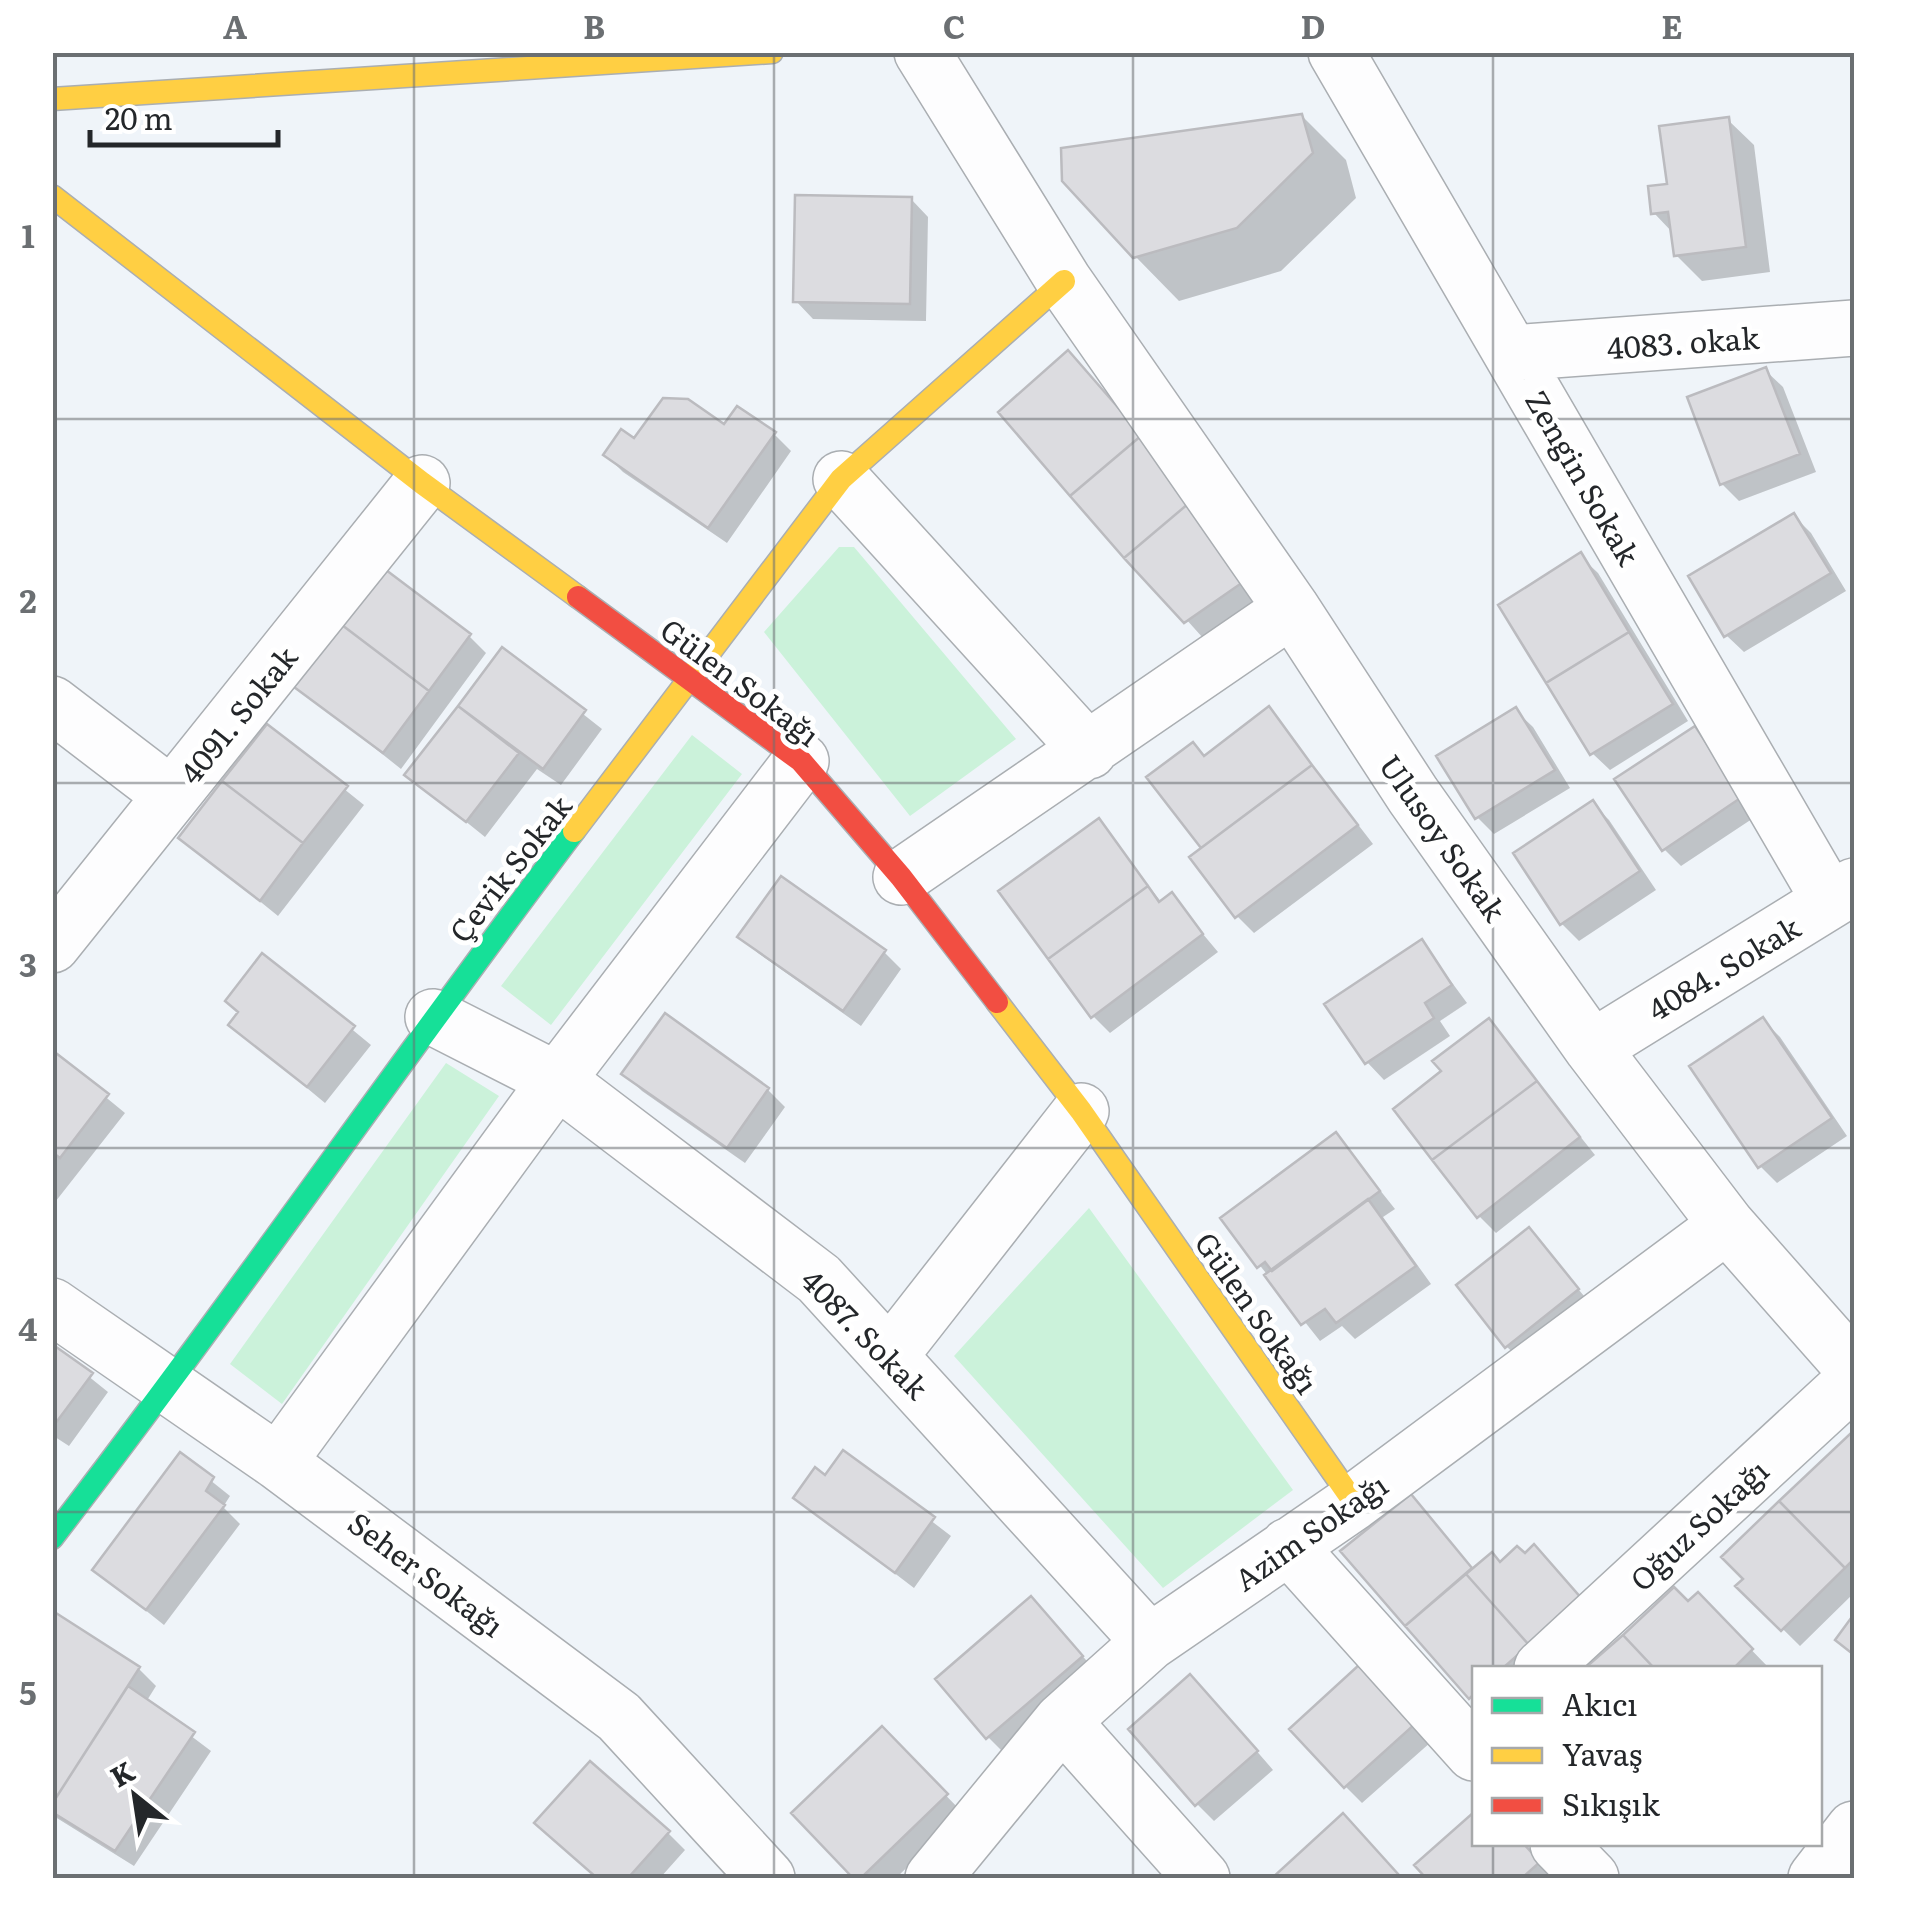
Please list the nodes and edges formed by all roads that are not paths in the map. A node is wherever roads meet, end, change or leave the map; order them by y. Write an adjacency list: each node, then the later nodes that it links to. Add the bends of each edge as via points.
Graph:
1 (772, 52): 4 (street)
2 (922, 52): 6 (street, Ulusoy Sokak)
3 (1336, 52): 8 (street, Zengin Sokak)
4 (52, 98)
5 (52, 196): 10 (street, Gülen Sokağı)
6 (1064, 281): 9 (street, Çevik Sokak); 11 (street, Ulusoy Sokak)
7 (1854, 328): 8 (street, 4083. okak)
8 (1512, 353): 18 (street, Zengin Sokak)
9 (841, 479): 12 (street, Çevik Sokak); 14 (street)
10 (422, 483): 12 (street, Gülen Sokağı); 16 (street, 4091. Sokak)
11 (1292, 609): 14 (street); 21 (street, Ulusoy Sokak, via 1413,795)
12 (692, 680): 15 (street, Gülen Sokağı); 20 (street, Çevik Sokak)
13 (52, 704): 16 (street)
14 (1089, 751): 17 (street)
15 (801, 762): 17 (street, Gülen Sokağı); 22 (street)
16 (172, 795): 19 (street, 4091. Sokak)
17 (900, 877): 23 (street, Gülen Sokağı)
18 (1842, 894): 21 (street, 4084. Sokak)
19 (52, 945)
20 (433, 1017): 22 (street, 4087. Sokak); 29 (street, Çevik Sokak)
21 (1592, 1048): 24 (street, Ulusoy Sokak)
22 (556, 1080): 26 (street, 4087. Sokak, via 819,1279); 30 (street)
23 (1081, 1111): 26 (street); 31 (street, Gülen Sokağı)
24 (1727, 1225): 27 (street, Ulusoy Sokak); 31 (street, Azim Sokağı)
25 (52, 1306): 29 (street, Seher Sokağı)
26 (891, 1354): 34 (street, 4087. Sokak)
27 (1854, 1369)
28 (1854, 1380): 35 (street, Oğuz Sokağı)
29 (169, 1387): 30 (street, Seher Sokağı); 32 (street, Çevik Sokak)
30 (278, 1462): 40 (street, Seher Sokağı, via 618,1717)
31 (1354, 1502): 33 (street, Azim Sokağı)
32 (52, 1538)
33 (1288, 1546): 34 (street, Azim Sokağı); 37 (street)
34 (1150, 1642): 36 (street, Azim Sokağı)
35 (1544, 1666)
36 (1062, 1721): 41 (street, Azim Sokağı); 42 (street)
37 (1471, 1742)
38 (1854, 1830): 44 (street)
39 (1560, 1846): 43 (street)
40 (743, 1870)
41 (933, 1878)
42 (1202, 1878)
43 (1591, 1878)
44 (1816, 1878)

